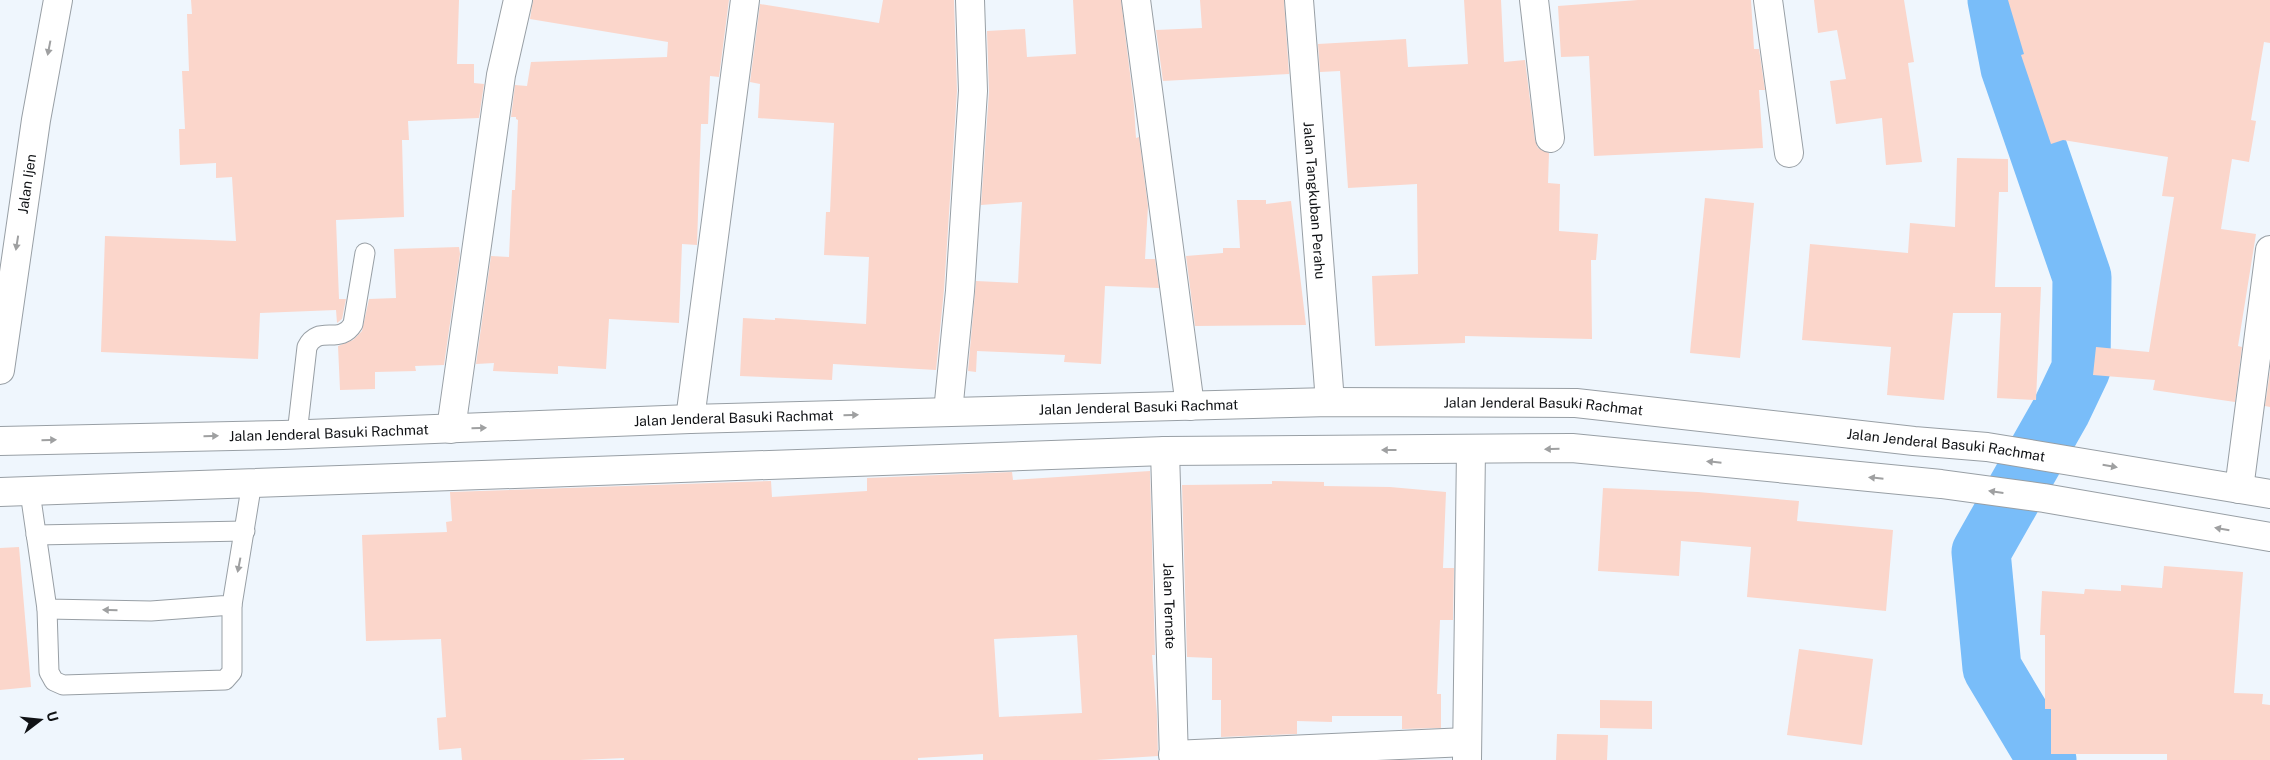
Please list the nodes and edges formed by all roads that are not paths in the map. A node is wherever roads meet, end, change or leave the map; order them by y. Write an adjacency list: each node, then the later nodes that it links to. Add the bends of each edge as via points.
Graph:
1 (58, 0): 13 (main road, Jalan Ijen, one-way to 13, via 36,120)
2 (518, 0): 18 (main road, via 500,75)
3 (745, 0): 17 (main road)
4 (970, 0): 16 (main road, via 973,91)
5 (1136, 0): 15 (main road)
6 (1299, 0): 14 (main road, Jalan Tangkuban Perahu)
7 (1534, 0): 9 (main road)
8 (1768, 0): 10 (main road)
9 (1550, 138)
10 (1789, 153)
11 (2270, 250): 26 (main road)
12 (365, 253): 19 (lane, via 350,329 345,334 312,338 307,347)
13 (0, 370)
14 (1330, 402): 15 (main road, Jalan Jenderal Basuki Rachmat); 21 (main road, Jalan Jenderal Basuki Rachmat, via 1576,404)
15 (1190, 406): 16 (main road, Jalan Jenderal Basuki Rachmat)
16 (948, 412): 17 (main road, Jalan Jenderal Basuki Rachmat, one-way to 16)
17 (690, 420): 18 (main road, Jalan Jenderal Basuki Rachmat, one-way to 17)
18 (451, 429): 19 (main road, Jalan Jenderal Basuki Rachmat)
19 (297, 434): 20 (main road, Jalan Jenderal Basuki Rachmat, one-way to 19)
20 (0, 441)
21 (1914, 441): 24 (main road); 26 (main road, Jalan Jenderal Basuki Rachmat, one-way to 26, via 2062,458)
22 (1471, 449): 23 (main road, one-way to 23); 24 (main road, one-way to 22, via 1572,448); 35 (main road)
23 (1165, 451): 25 (main road); 36 (main road, Jalan Ternate)
24 (1910, 481): 32 (main road, one-way to 24, via 2044,498)
25 (252, 482): 28 (main road); 30 (lane)
26 (2238, 489): 29 (main road, Jalan Jenderal Basuki Rachmat)
27 (0, 492): 28 (main road)
28 (30, 492): 31 (lane)
29 (2270, 494)
30 (245, 531): 31 (lane); 33 (lane, one-way to 33)
31 (36, 535): 34 (lane)
32 (2270, 538)
33 (232, 605): 34 (lane, one-way to 34, via 151,611); 34 (lane, via 232,672 225,680 63,686 54,681 49,672)
34 (47, 609)
35 (1467, 751): 36 (main road)
36 (1174, 758)

